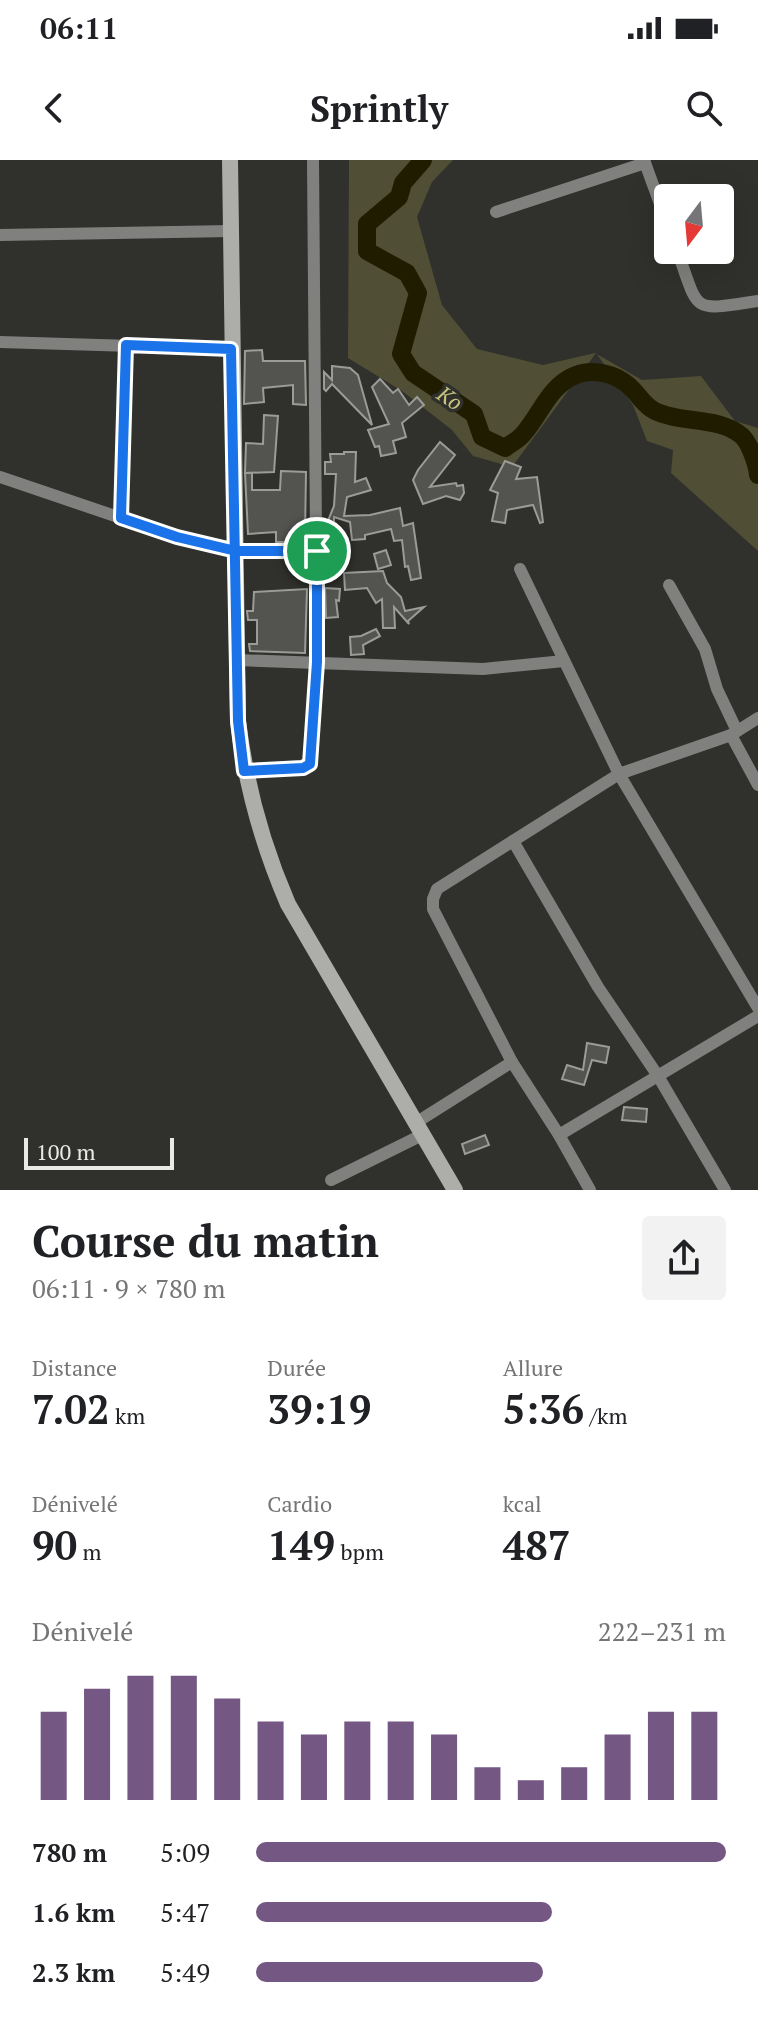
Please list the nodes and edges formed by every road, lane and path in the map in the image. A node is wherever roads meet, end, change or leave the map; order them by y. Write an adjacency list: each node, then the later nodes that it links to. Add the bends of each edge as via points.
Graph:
1 (230, 160): 2 (street); 7 (main road)
2 (239, 160)
3 (313, 160): 17 (street)
4 (644, 162): 5 (street); 6 (street)
5 (654, 189)
6 (496, 212)
7 (231, 231): 8 (street); 13 (main road)
8 (0, 235)
9 (682, 264): 10 (street, via 695,301 702,306)
10 (758, 301)
11 (0, 342): 12 (street)
12 (126, 345): 13 (street); 15 (street)
13 (231, 349): 16 (main road)
14 (0, 477): 15 (street)
15 (121, 518): 16 (street)
16 (236, 551): 17 (street); 20 (main road)
17 (317, 551): 22 (street)
18 (520, 569): 21 (street)
19 (669, 585): 24 (street, via 705,649)
20 (237, 660): 22 (street); 25 (main road)
21 (564, 661): 22 (street, via 483,669); 26 (street)
22 (317, 662): 25 (street, via 310,764)
23 (758, 718): 24 (street)
24 (734, 733): 26 (street); 27 (street)
25 (244, 771): 33 (main road, via 268,858 288,904)
26 (619, 774): 28 (street); 29 (street)
27 (758, 785)
28 (513, 841): 31 (street, via 437,889 433,909); 32 (street, via 598,987)
29 (758, 1008)
30 (758, 1016): 32 (street)
31 (512, 1062): 33 (street); 34 (street)
32 (658, 1076): 34 (street); 38 (street)
33 (420, 1128): 35 (street); 36 (main road)
34 (559, 1135): 37 (street)
35 (331, 1180)
36 (455, 1190)
37 (590, 1190)
38 (725, 1190)

